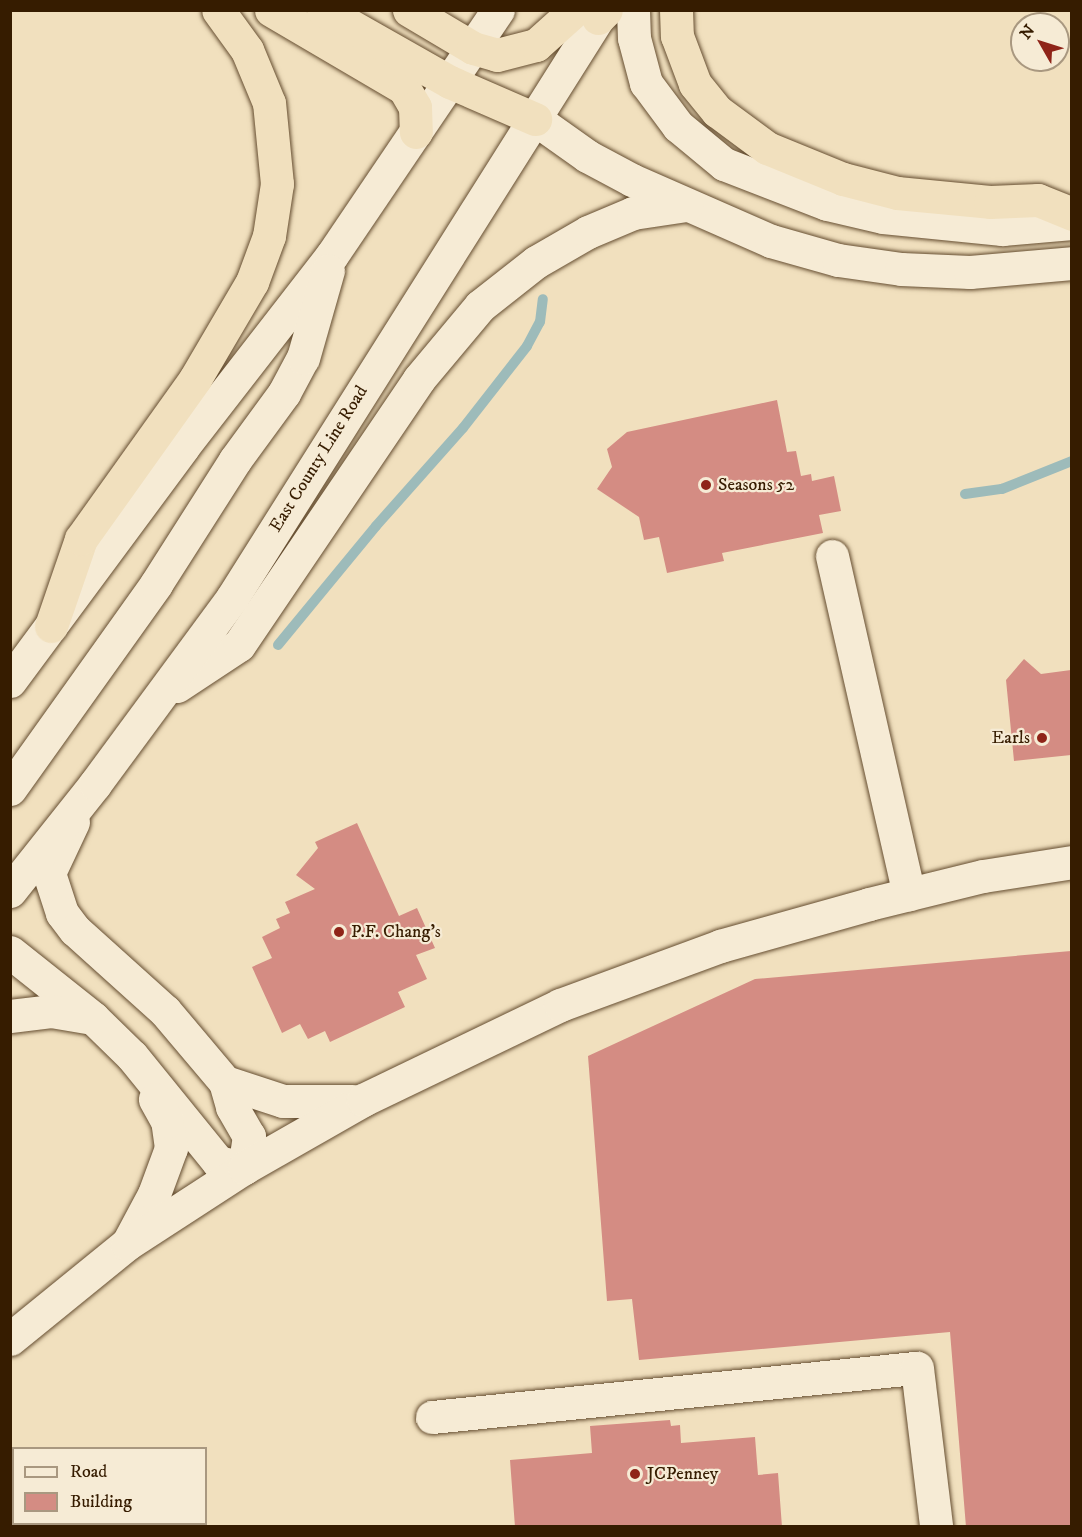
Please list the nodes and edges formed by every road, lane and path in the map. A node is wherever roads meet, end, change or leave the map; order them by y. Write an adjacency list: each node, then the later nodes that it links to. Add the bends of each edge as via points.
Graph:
1 (218, 10): 19 (highway, via 247,50 269,103 277,165 276,204 269,236 252,282 195,379 81,539)
2 (271, 10): 12 (highway, via 404,88 415,107)
3 (323, 10): 10 (highway)
4 (409, 10): 9 (highway)
5 (498, 10): 9 (main road)
6 (633, 10): 15 (main road, via 634,38 646,83 678,126 724,164 816,200 883,217 1002,229)
7 (676, 10): 14 (highway, via 677,36 696,84 717,111 767,148 843,179 897,193 990,202 1038,200)
8 (595, 12): 9 (highway, via 518,53 497,55); 11 (main road, East County Line Road)
9 (473, 48): 10 (main road)
10 (450, 82): 11 (highway); 12 (main road)
11 (535, 119): 13 (main road, via 587,156); 21 (main road, East County Line Road, via 232,598)
12 (416, 132): 16 (main road)
13 (686, 205): 17 (main road, via 771,241 838,260 901,269 970,272); 21 (main road, via 633,213 588,232 536,262 480,306 419,379 239,645)
14 (1071, 214)
15 (1071, 223)
16 (332, 255): 19 (main road); 23 (main road, via 303,358 284,393 235,460 156,584)
17 (1071, 263)
18 (832, 555): 26 (main road)
19 (51, 626): 20 (main road)
20 (10, 681)
21 (158, 699): 22 (main road, East County Line Road)
22 (95, 784): 25 (main road, East County Line Road); 31 (main road, via 49,873 56,900 75,930 165,1011)
23 (10, 789)
24 (1071, 862): 26 (main road, via 983,876)
25 (10, 891)
26 (909, 894): 32 (main road, via 720,946 560,1005)
27 (10, 952): 29 (main road)
28 (10, 1016): 29 (main road, via 51,1011)
29 (93, 1018): 30 (main road)
30 (132, 1056): 33 (main road, via 218,1162); 34 (main road, via 167,1121 171,1148 154,1194)
31 (225, 1082): 32 (main road, via 298,1104); 33 (main road, via 232,1107 249,1136)
32 (363, 1100): 33 (main road)
33 (244, 1168): 34 (main road)
34 (127, 1244): 35 (main road)
35 (10, 1339)
36 (432, 1417): 37 (main road, via 917,1368)
37 (936, 1527)

